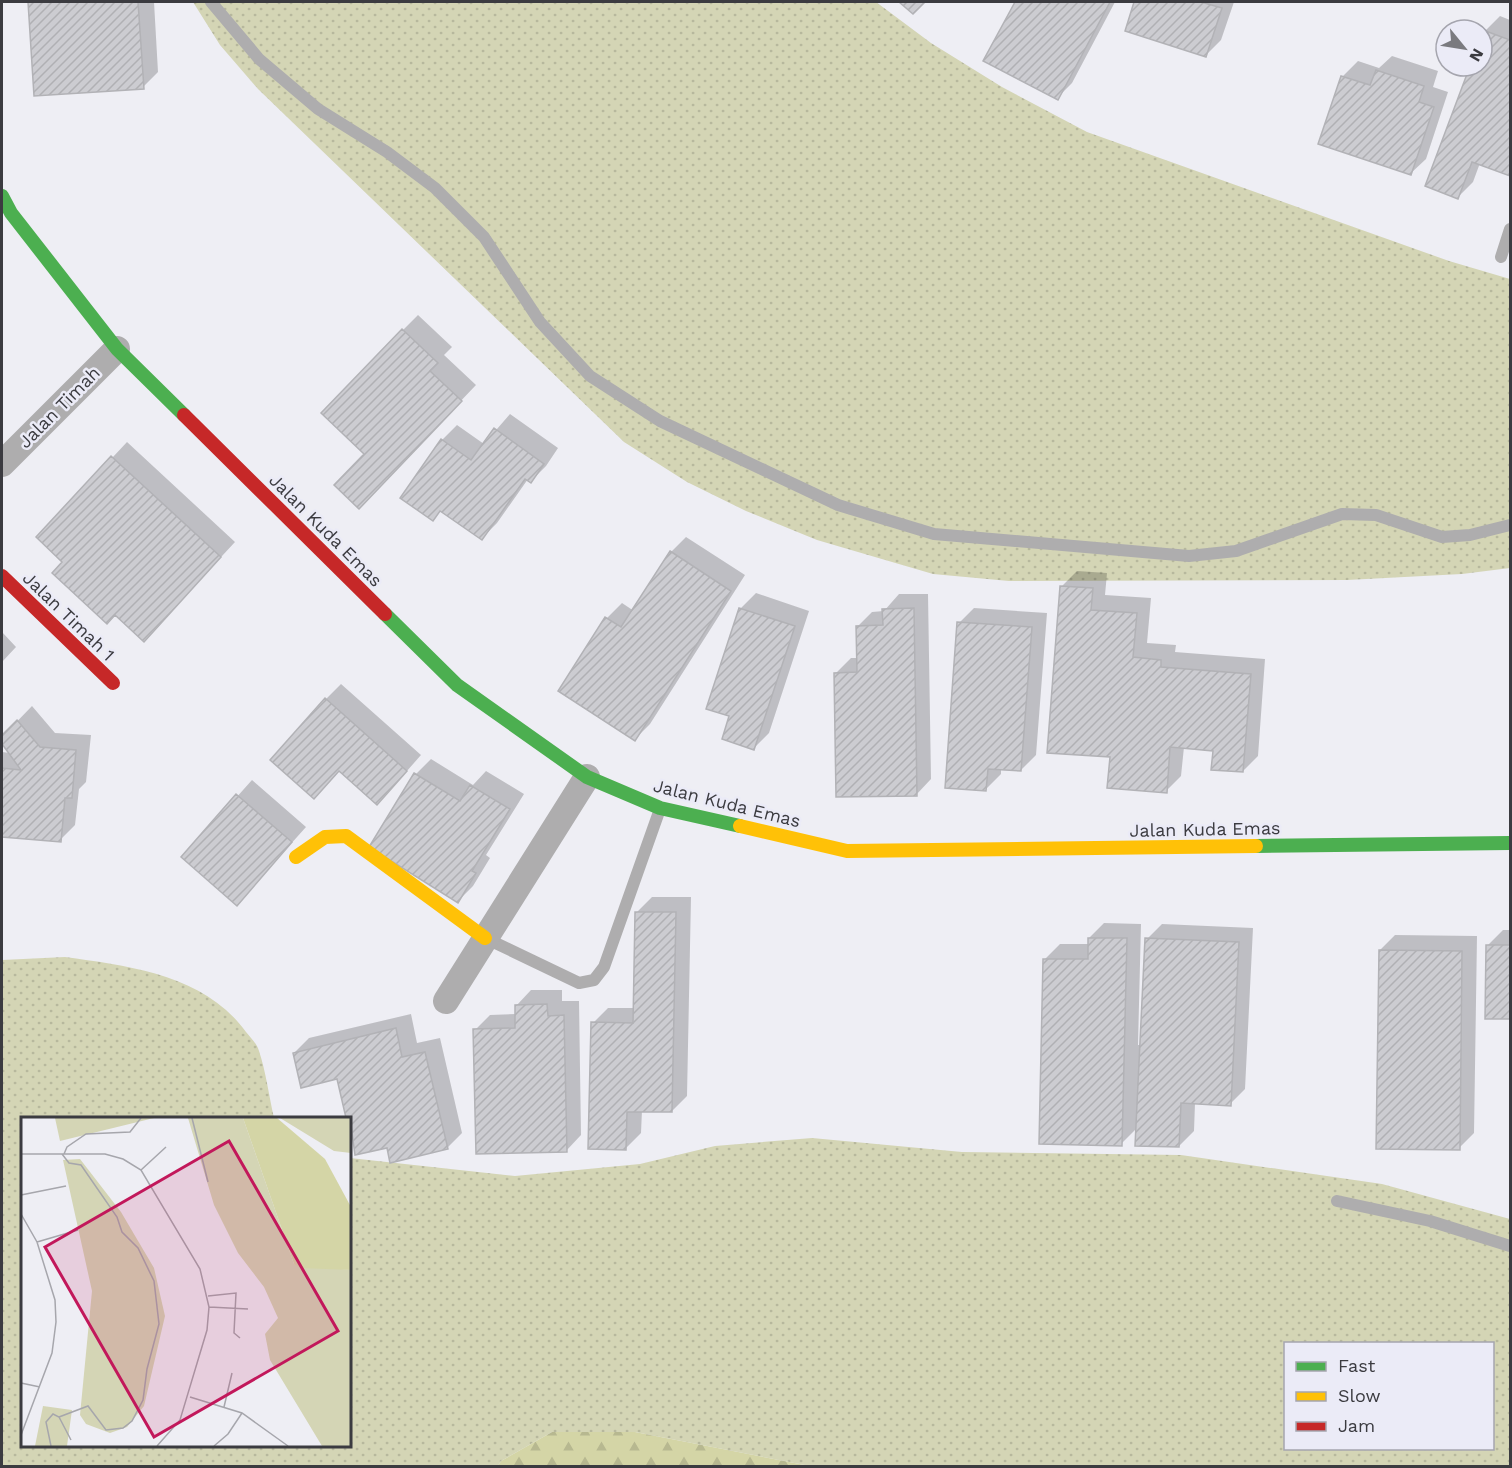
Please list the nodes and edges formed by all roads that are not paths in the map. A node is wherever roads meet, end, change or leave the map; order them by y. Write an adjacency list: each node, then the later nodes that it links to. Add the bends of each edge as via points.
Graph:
1 (211, 2): 7 (lane, via 259,59 318,109 435,188 483,237 540,322 590,376 660,421 838,505 934,534 1178,555 1236,550 1342,514 1376,515 1442,537 1470,536)
2 (2, 196): 5 (street, Jalan Kuda Emas, via 11,213)
3 (1510, 229): 4 (lane)
4 (1502, 258)
5 (117, 349): 6 (street, Jalan Timah); 10 (street, Jalan Kuda Emas, via 457,685)
6 (2, 464)
7 (1510, 525)
8 (2, 576): 9 (street, Jalan Timah 1)
9 (112, 682)
10 (587, 777): 11 (street, Jalan Kuda Emas); 14 (street)
11 (660, 808): 12 (street, Jalan Kuda Emas, via 847,850); 14 (lane, via 604,967 594,980 579,983)
12 (1510, 843)
13 (296, 857): 14 (street, via 320,838 335,833 346,836)
14 (485, 938): 15 (street)
15 (446, 1001)
16 (1337, 1201): 17 (lane, via 1430,1221)
17 (1510, 1246)

